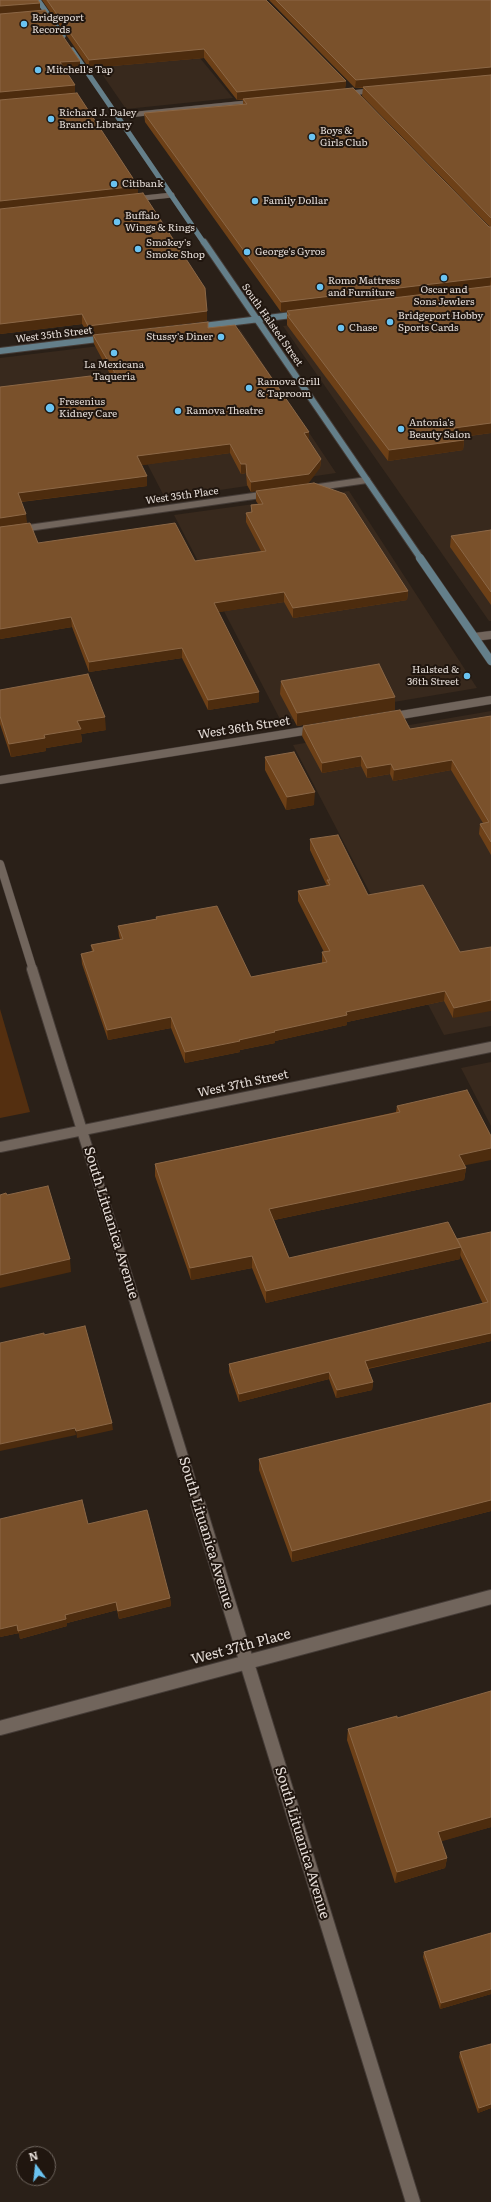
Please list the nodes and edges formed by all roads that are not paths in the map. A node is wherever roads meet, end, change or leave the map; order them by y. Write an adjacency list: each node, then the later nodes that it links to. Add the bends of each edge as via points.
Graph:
1 (38, 0): 2 (main road, South Halsted Street)
2 (48, 14): 3 (street); 10 (main road, South Halsted Street)
3 (40, 15)
4 (347, 86): 6 (street)
5 (386, 89): 6 (street)
6 (354, 93): 7 (street); 8 (street)
7 (339, 94)
8 (360, 99)
9 (261, 102): 10 (street)
10 (118, 116): 11 (main road, South Halsted Street)
11 (172, 195): 12 (street); 14 (main road, South Halsted Street)
12 (129, 200)
13 (311, 313): 14 (main road)
14 (256, 319): 15 (main road); 18 (main road, South Halsted Street)
15 (185, 328)
16 (112, 337): 17 (main road, West 35th Street)
17 (0, 351)
18 (367, 480): 19 (street); 23 (main road, South Halsted Street)
19 (306, 489)
20 (276, 493): 21 (street, West 35th Place)
21 (0, 532)
22 (491, 635): 23 (street)
23 (475, 637): 24 (main road, South Halsted Street)
24 (491, 661)
25 (491, 700): 26 (street)
26 (379, 718)
27 (326, 727): 28 (street, West 36th Street)
28 (0, 780)
29 (0, 864): 31 (street, South Lituanica Avenue)
30 (491, 1047): 31 (street, West 37th Street)
31 (82, 1130): 32 (street, West 37th Street); 34 (street, South Lituanica Avenue)
32 (0, 1147)
33 (491, 1597): 34 (street, West 37th Place)
34 (246, 1662): 35 (street, West 37th Place); 36 (street, South Lituanica Avenue)
35 (0, 1728)
36 (413, 2202)

